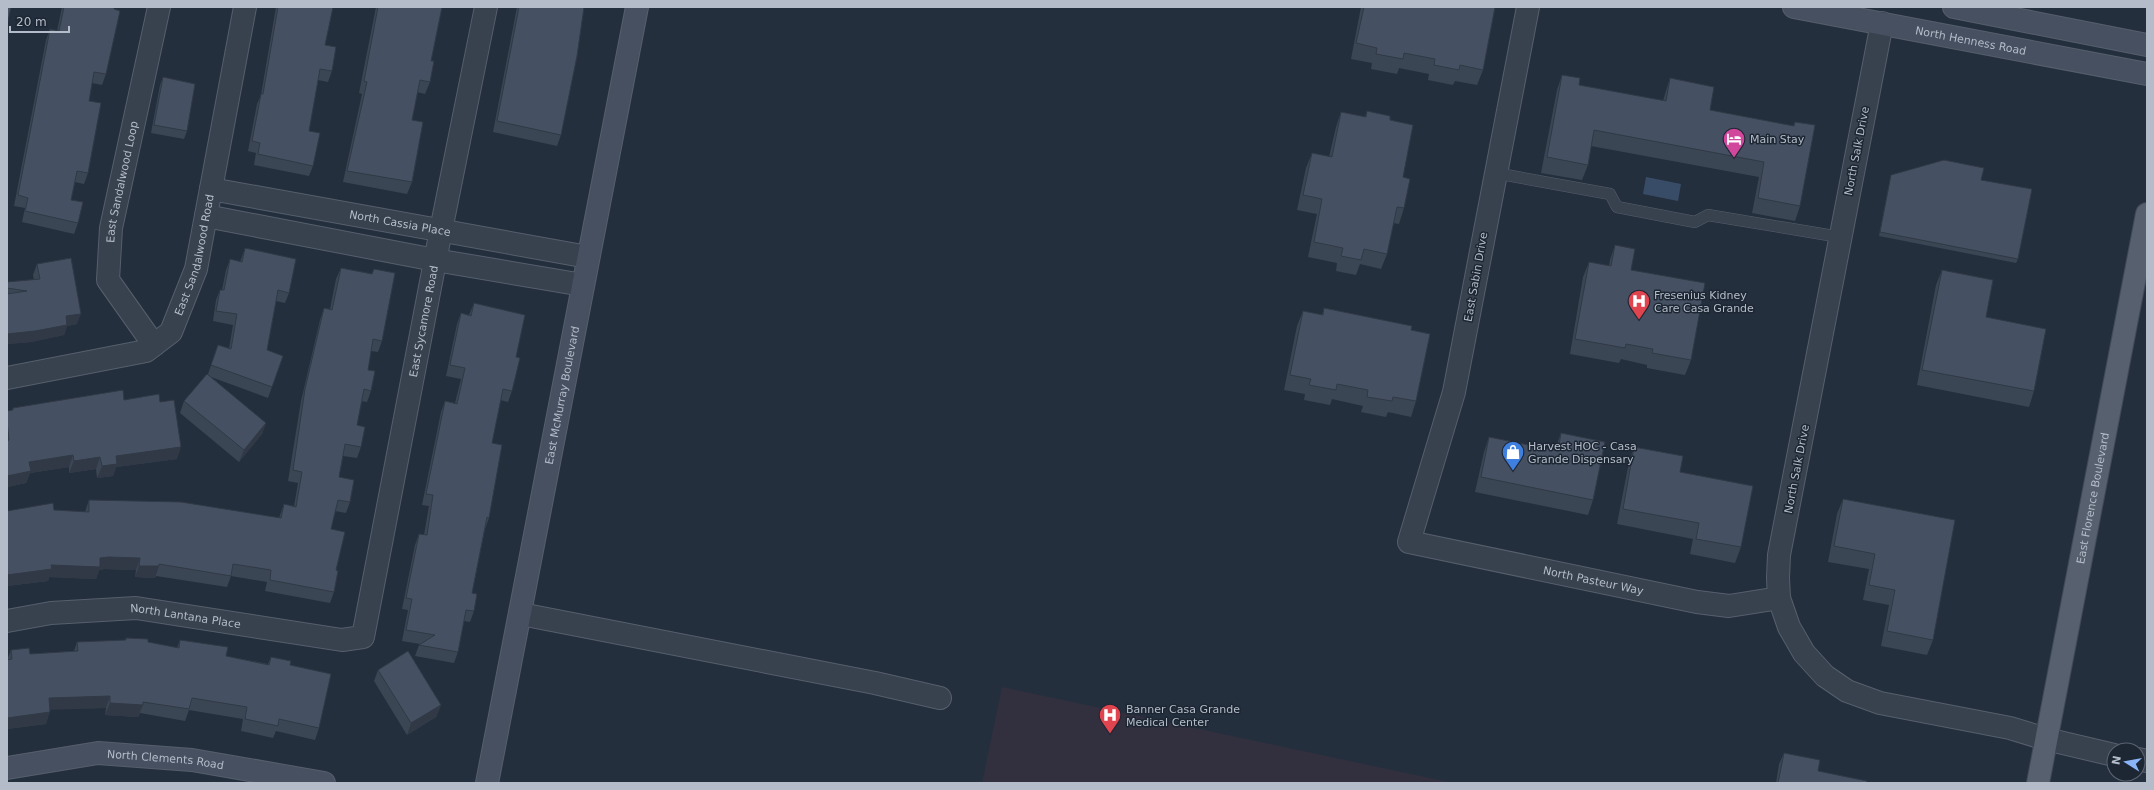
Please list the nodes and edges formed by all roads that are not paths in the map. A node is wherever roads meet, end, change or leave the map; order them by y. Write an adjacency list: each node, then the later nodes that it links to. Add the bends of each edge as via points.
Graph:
1 (159, 7): 20 (street, East Sandalwood Loop, via 111,228 108,280)
2 (245, 7): 12 (street, East Sandalwood Road)
3 (486, 7): 15 (street, East Sycamore Road)
4 (637, 7): 17 (street, East McMurray Boulevard)
5 (1528, 7): 11 (street, East Sabin Drive)
6 (1794, 7): 8 (street, North Henness Road)
7 (1954, 7): 9 (street)
8 (1882, 23): 10 (street, North Henness Road); 16 (street, North Salk Drive)
9 (2147, 45)
10 (2147, 74)
11 (1496, 173): 16 (lane, via 1610,194 1617,207 1695,222 1708,215); 22 (street, East Sabin Drive, via 1454,392)
12 (210, 190): 14 (street, East Sandalwood Road); 15 (street, North Cassia Place)
13 (2147, 214): 28 (main road, East Florence Boulevard)
14 (206, 216): 18 (street); 20 (street, East Sandalwood Road, via 196,269 171,332)
15 (441, 230): 17 (street, North Cassia Place); 18 (street, East Sycamore Road)
16 (1840, 237): 23 (street, North Salk Drive, via 1780,555)
17 (588, 257): 19 (street, East McMurray Boulevard)
18 (435, 260): 19 (street); 26 (street, East Sycamore Road)
19 (583, 285): 24 (street, East McMurray Boulevard)
20 (154, 345): 21 (street, East Sandalwood Road, via 146,351)
21 (7, 378)
22 (1409, 542): 23 (street, North Pasteur Way, via 1697,602 1729,606)
23 (1779, 598): 28 (street, North Salk Drive, via 1789,627 1804,653 1825,676 1847,691 1880,703 2010,728)
24 (521, 614): 27 (street); 32 (street, East McMurray Boulevard)
25 (7, 621): 26 (street, North Lantana Place, via 51,613 136,608 342,640)
26 (363, 637)
27 (940, 698)
28 (2046, 739): 29 (street, North Salk Drive); 33 (main road, East Florence Boulevard)
29 (2106, 753)
30 (7, 768): 31 (street, North Clements Road, via 98,753 192,760)
31 (324, 783)
32 (487, 783)
33 (2038, 783)

